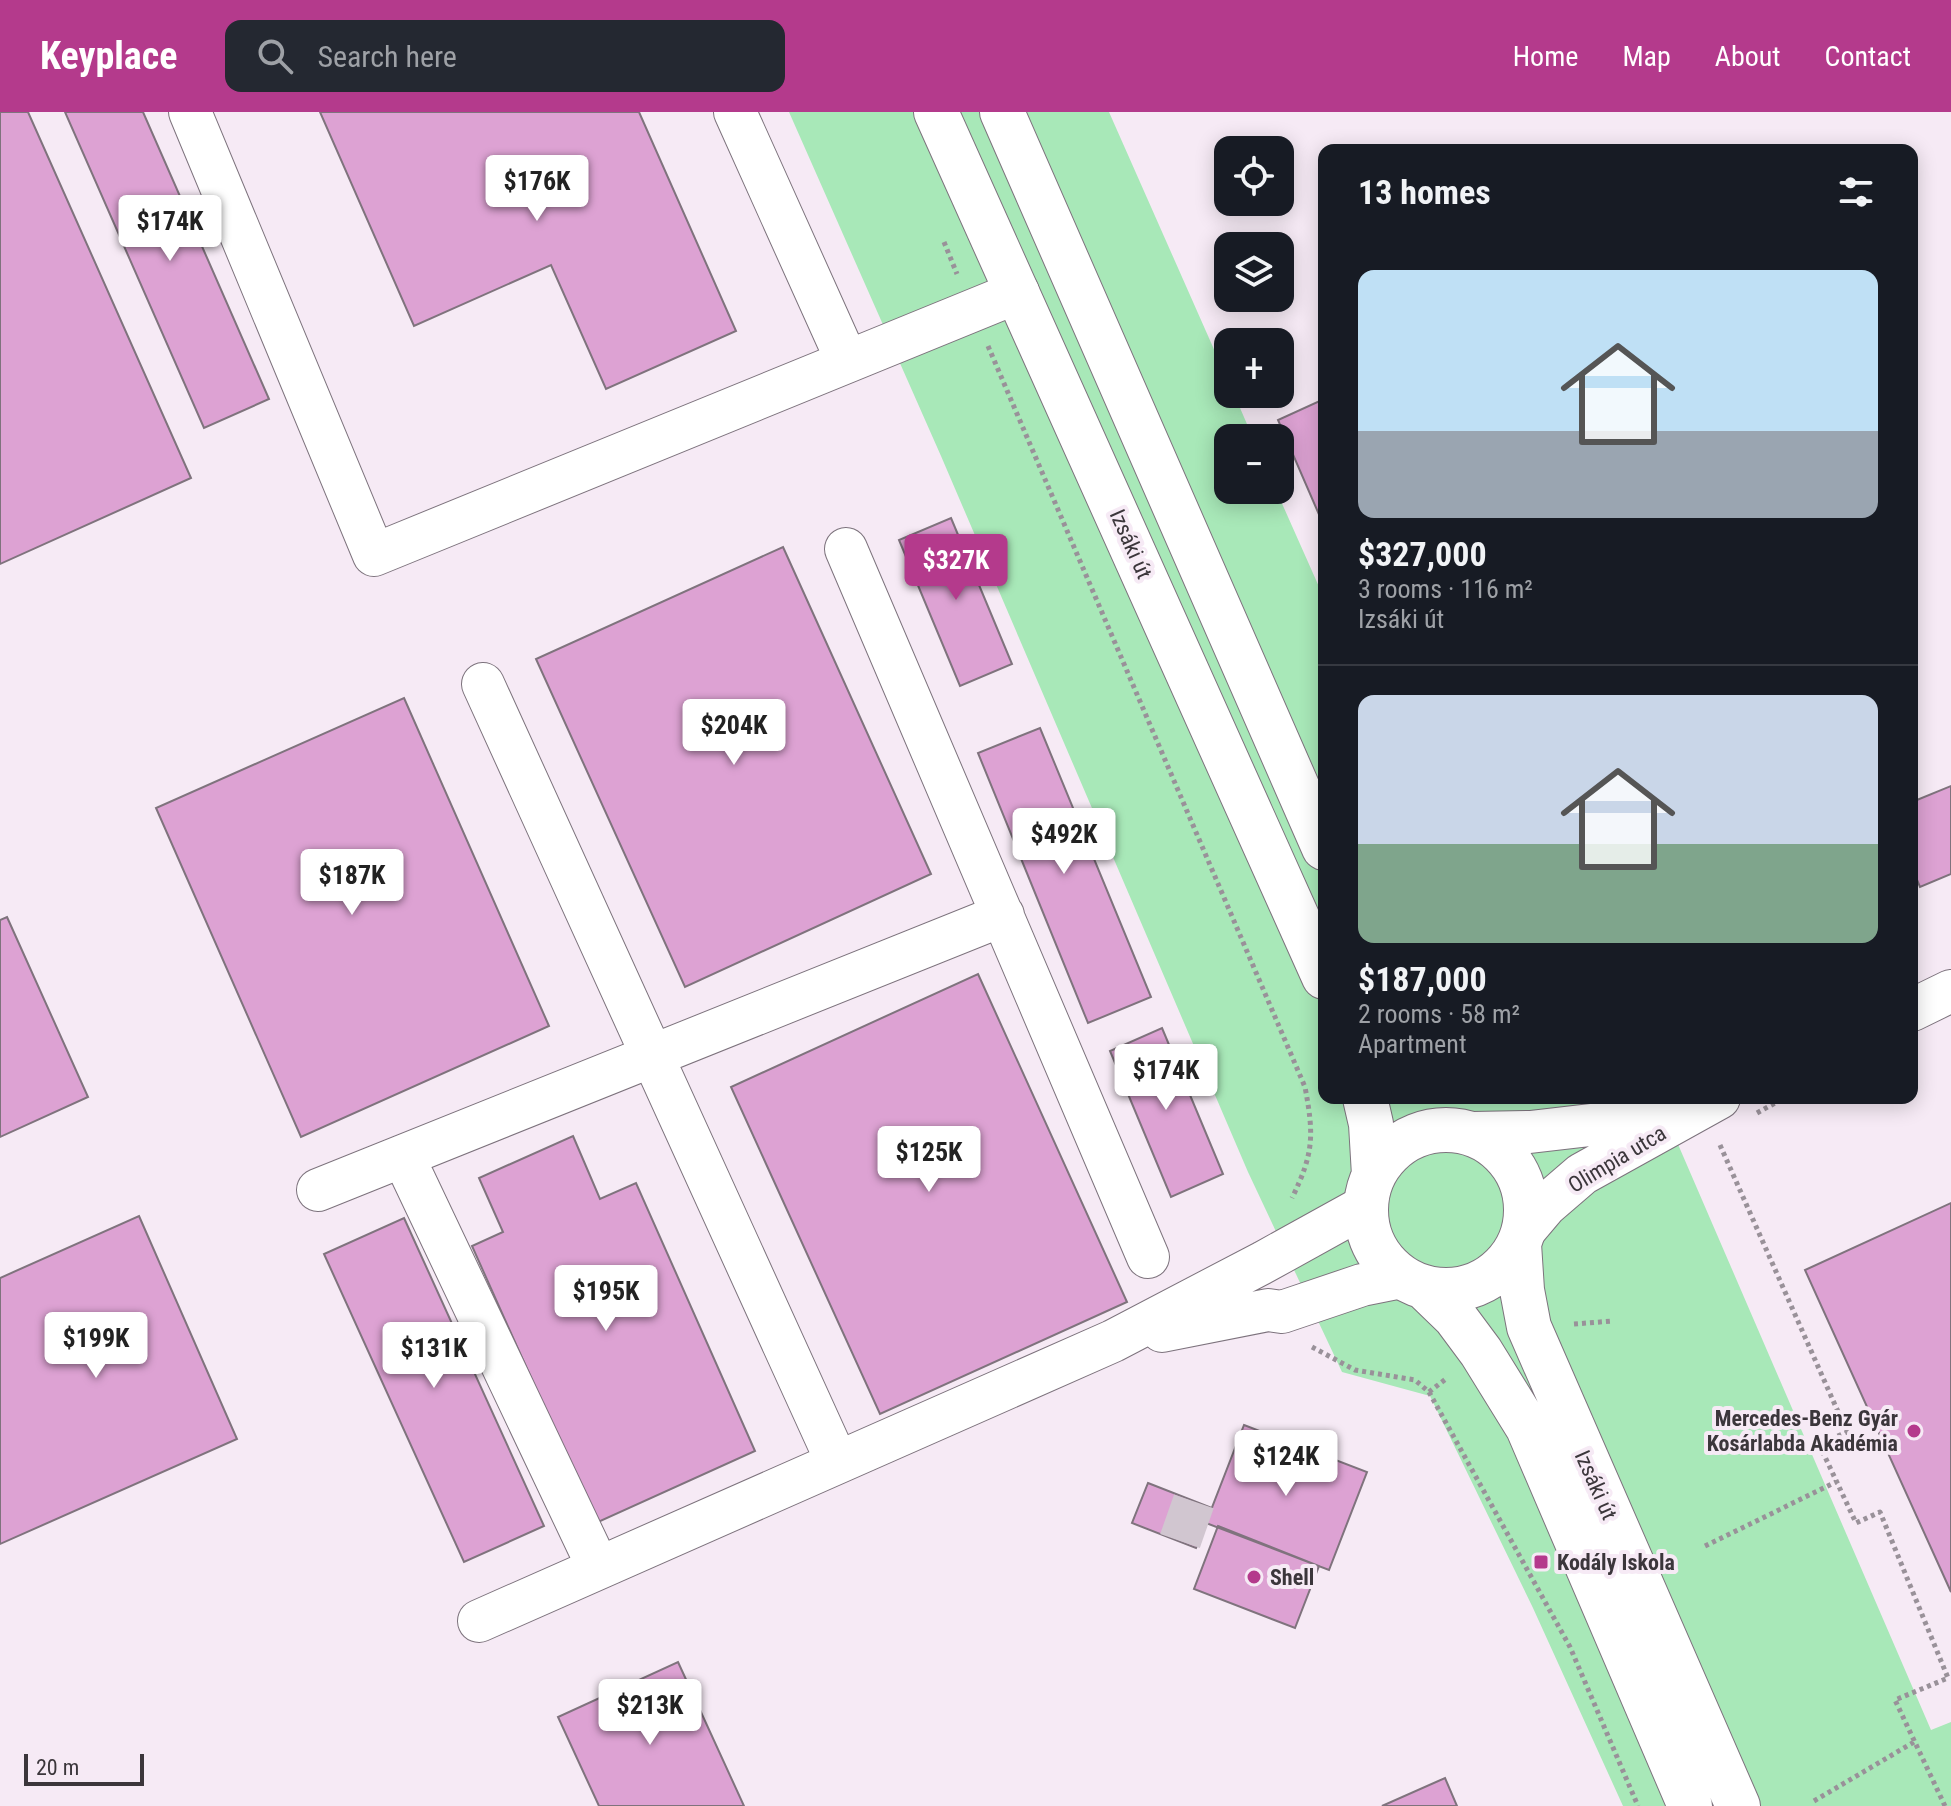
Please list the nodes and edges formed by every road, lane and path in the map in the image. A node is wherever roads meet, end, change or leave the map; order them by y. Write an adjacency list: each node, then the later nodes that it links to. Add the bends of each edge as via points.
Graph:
1 (190, 112): 8 (street, via 374,555)
2 (735, 112): 8 (street)
3 (936, 112): 6 (main road, Izsáki út)
4 (1002, 112): 11 (main road)
5 (943, 239): 7 (path)
6 (1018, 292): 7 (street); 13 (main road, Izsáki út)
7 (972, 309): 8 (street); 27 (path, via 1305,1087 1313,1126 1310,1156)
8 (847, 361)
9 (846, 549): 12 (street)
10 (483, 684): 16 (street)
11 (1318, 834)
12 (1003, 915): 16 (street); 26 (street)
13 (1318, 964)
14 (1951, 991): 15 (street)
15 (1918, 1007)
16 (652, 1056): 22 (street); 31 (street)
17 (1366, 1104): 24 (main road)
18 (1670, 1104): 21 (street, Olimpia utca, via 1599,1124 1530,1132)
19 (1768, 1104): 20 (path)
20 (1733, 1117): 25 (street, Olimpia utca, via 1582,1174 1546,1205); 32 (path, via 1719,1143 1847,1432 1819,1444)
21 (1456, 1120): 24 (main road, via 1392,1150); 25 (main road, via 1495,1146 1520,1178 1526,1204)
22 (403, 1156): 23 (street); 34 (street)
23 (318, 1190)
24 (1370, 1190): 27 (street); 28 (main road, via 1366,1221 1377,1250)
25 (1522, 1237): 28 (main road, via 1504,1266 1482,1282 1454,1290); 40 (main road, Izsáki út, via 1522,1290 1529,1327)
26 (1148, 1257)
27 (1264, 1262): 30 (street)
28 (1413, 1282): 29 (street, via 1362,1285); 39 (main road, Izsáki út, via 1455,1317 1528,1428)
29 (1282, 1312): 30 (street, via 1268,1310); 38 (path, via 1302,1341 1355,1370 1415,1380 1429,1392 1570,1647)
30 (1113, 1341): 31 (street)
31 (837, 1462): 34 (street)
32 (1836, 1482): 33 (path); 36 (path, via 1856,1523 1880,1512 1948,1678 1895,1700)
33 (1705, 1546)
34 (598, 1567): 35 (street)
35 (479, 1621)
36 (1914, 1742): 37 (path); 41 (path)
37 (1814, 1801)
38 (1638, 1806)
39 (1690, 1806)
40 (1738, 1806)
41 (1945, 1806)

